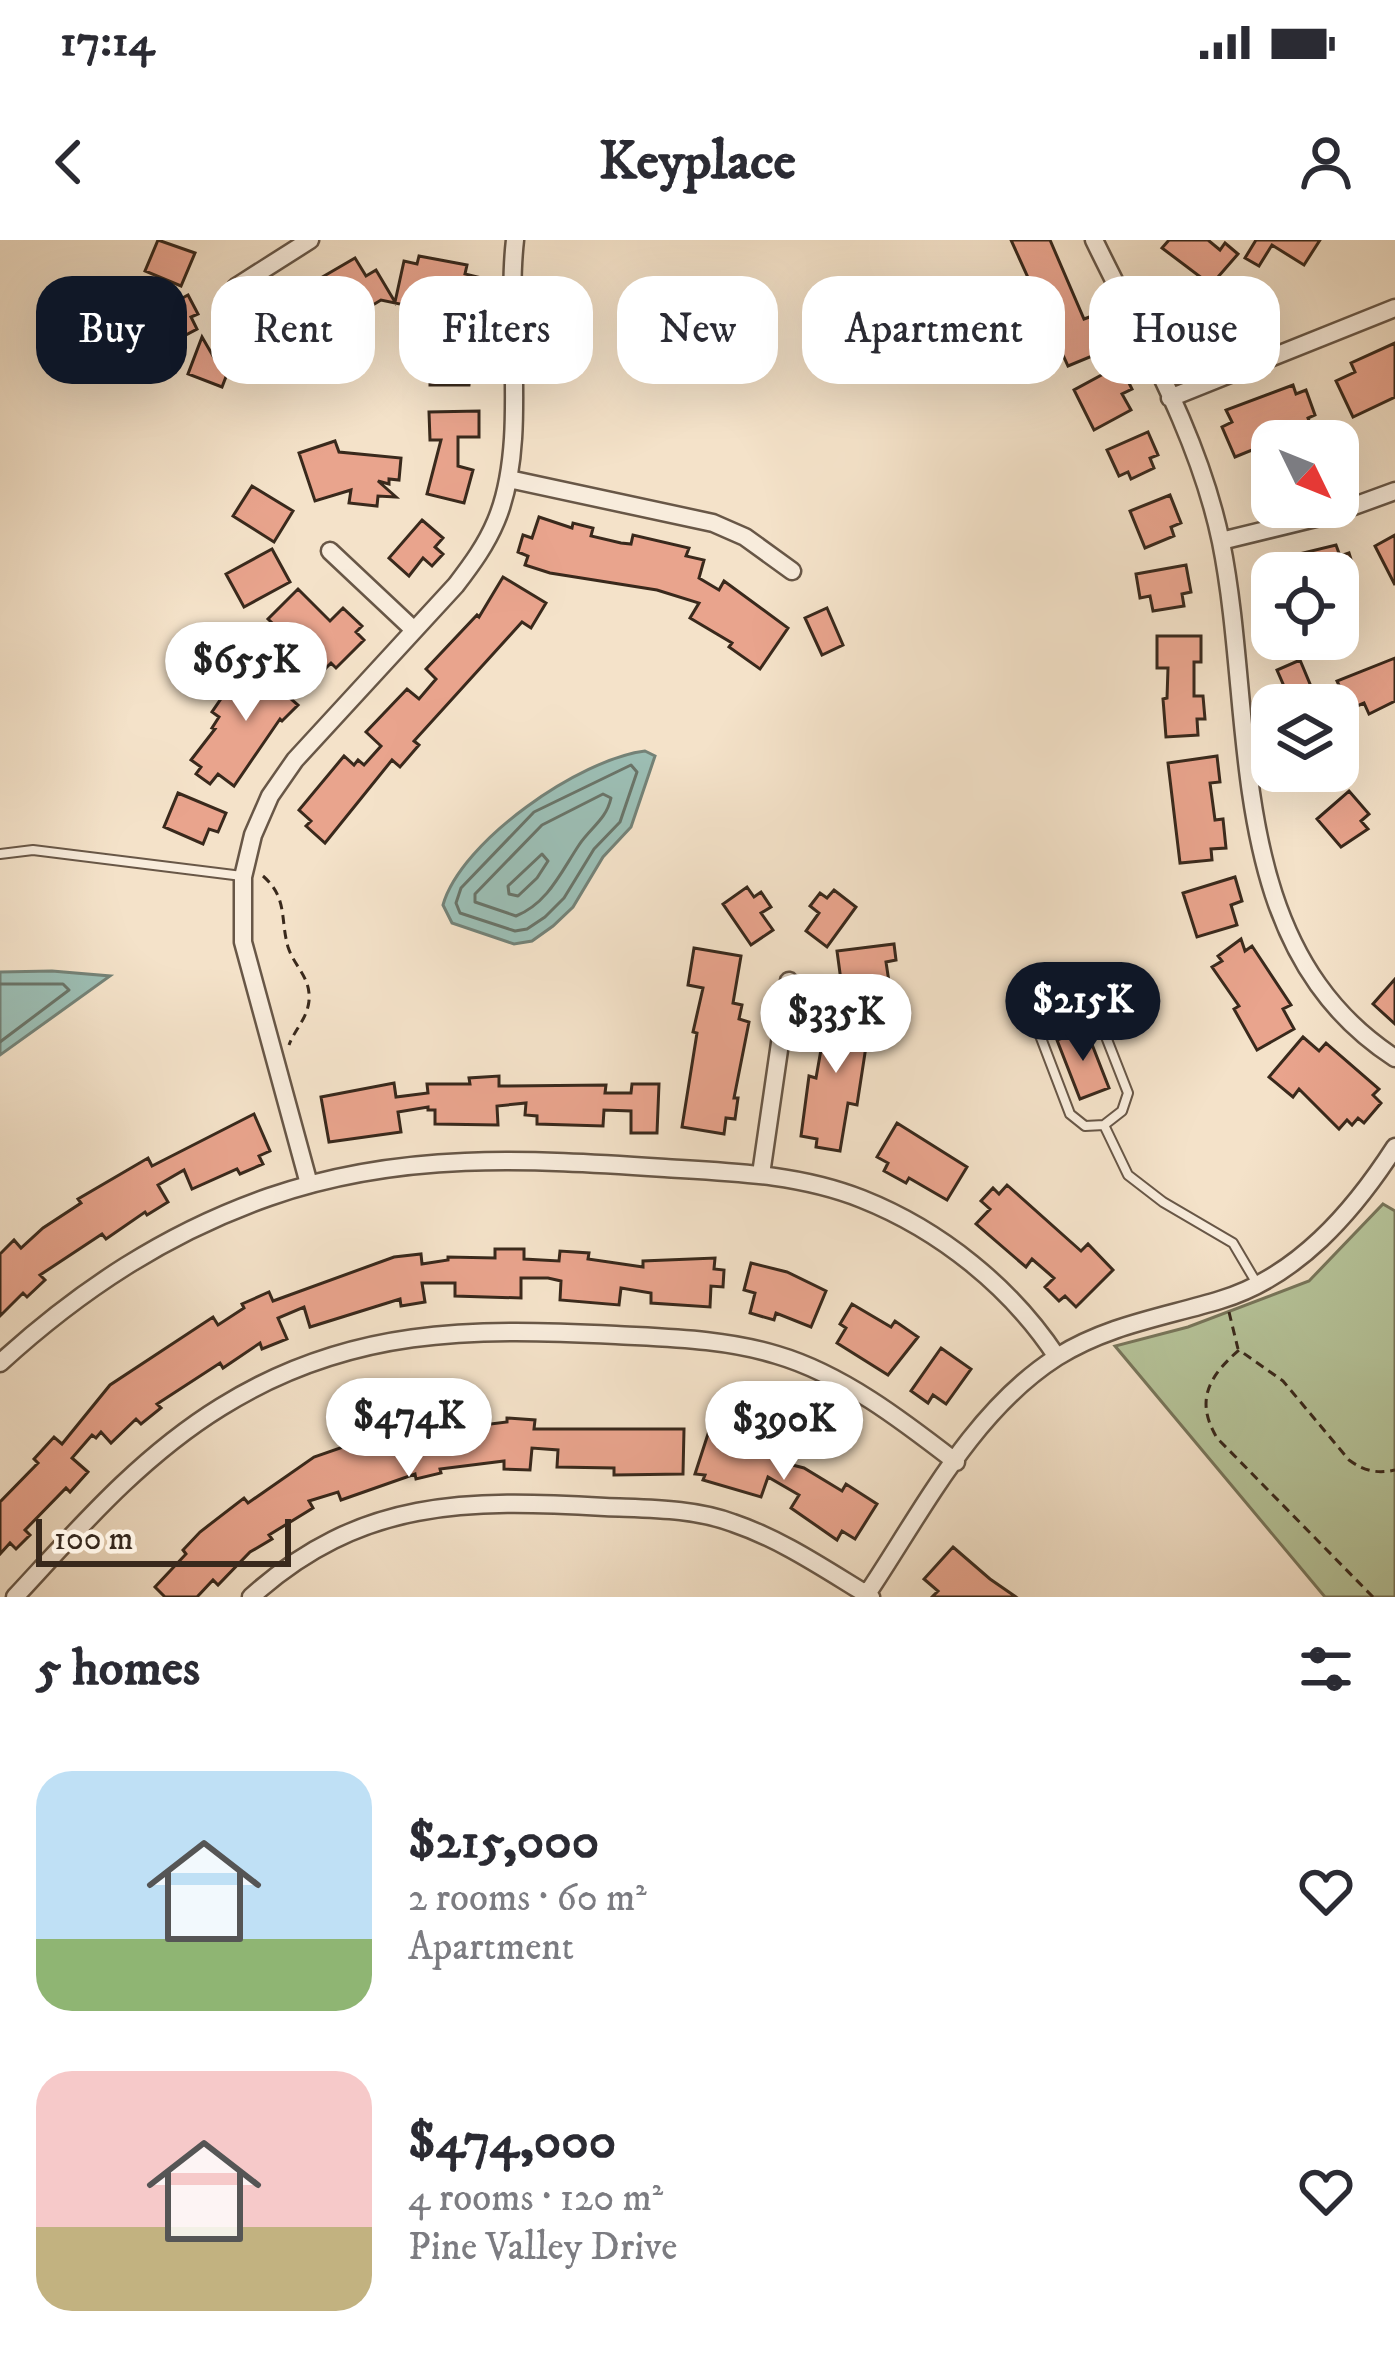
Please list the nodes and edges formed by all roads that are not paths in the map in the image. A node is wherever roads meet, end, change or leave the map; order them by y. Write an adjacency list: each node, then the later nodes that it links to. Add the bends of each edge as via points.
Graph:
1 (310, 240): 4 (street)
2 (514, 240): 7 (street)
3 (1094, 240): 6 (street)
4 (253, 276)
5 (1395, 308): 6 (street)
6 (1170, 398): 9 (street)
7 (508, 479): 11 (street, via 713,523); 12 (street, via 480,553)
8 (1395, 491): 9 (street)
9 (1221, 541): 16 (street, via 1270,892 1313,980)
10 (330, 551): 12 (street)
11 (792, 571)
12 (414, 630): 14 (street, via 283,778 253,836)
13 (0, 854): 14 (lane, via 33,850)
14 (252, 876): 20 (street, via 241,904 246,956)
15 (789, 981): 19 (street)
16 (1395, 1058)
17 (1104, 1125): 17 (lane, via 1128,1093 1090,996 1077,988 1040,1003 1033,1018 1070,1114 1084,1126); 21 (lane, via 1128,1175 1233,1244)
18 (1395, 1148): 21 (street, via 1341,1221)
19 (760, 1174): 20 (street, via 500,1159 415,1162); 22 (street, via 814,1183 919,1227 1004,1292)
20 (309, 1184): 23 (street, via 142,1255)
21 (1257, 1283): 22 (street, via 1124,1325)
22 (1057, 1357): 24 (street, via 1004,1400)
23 (0, 1363)
24 (956, 1462): 25 (street); 26 (street, via 819,1371 722,1342 508,1330 396,1339 324,1358 222,1406 116,1488)
25 (867, 1596): 27 (street, via 774,1538 728,1521 508,1502 396,1515 301,1558)
26 (15, 1597)
27 (251, 1597)

